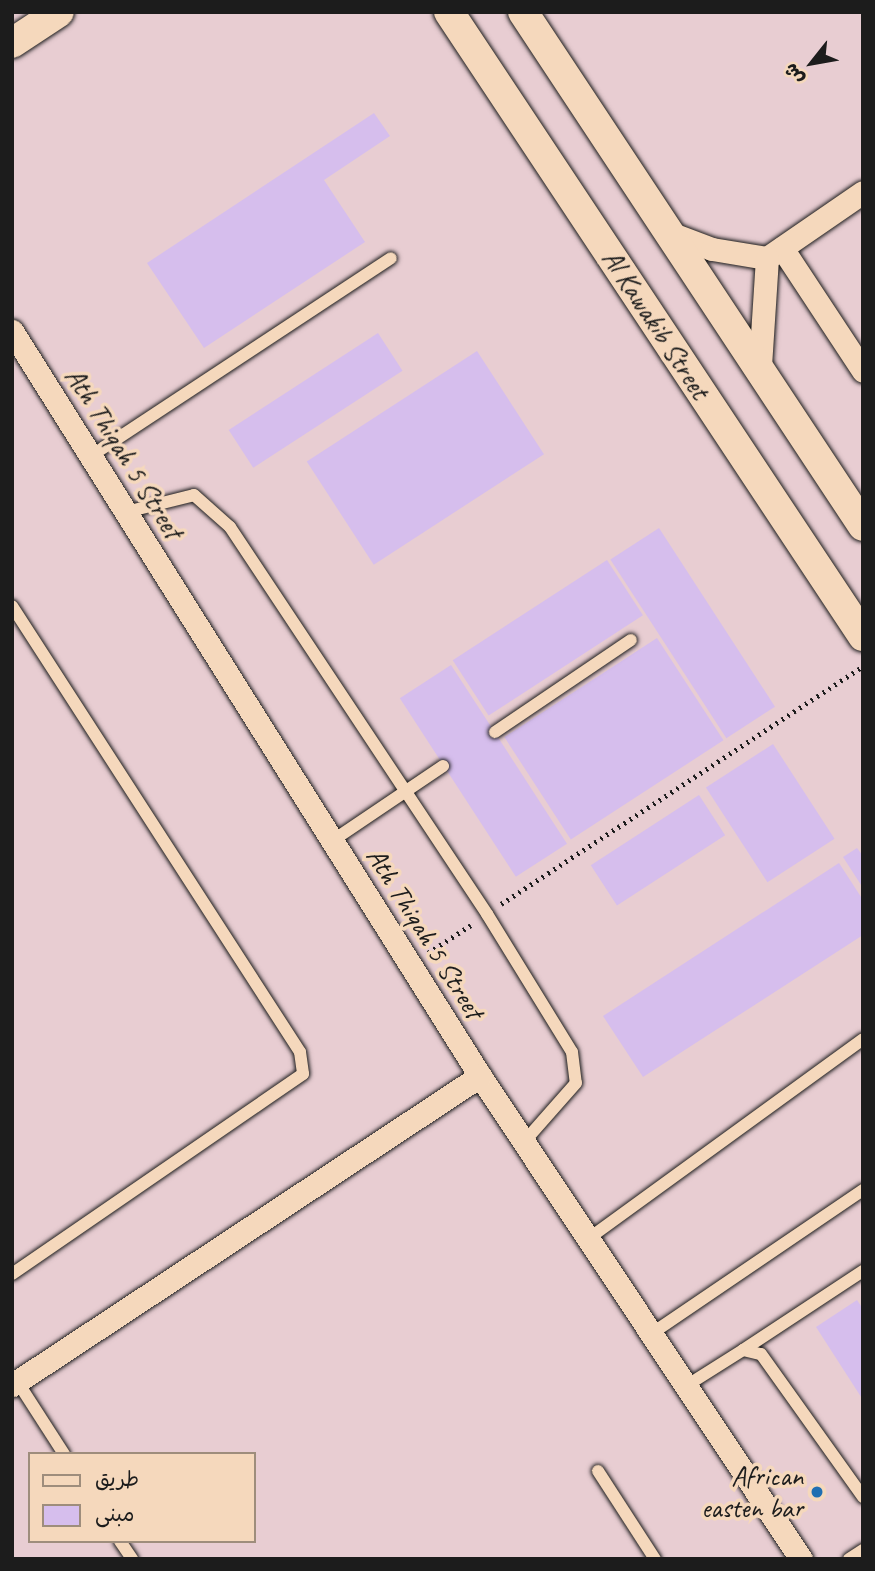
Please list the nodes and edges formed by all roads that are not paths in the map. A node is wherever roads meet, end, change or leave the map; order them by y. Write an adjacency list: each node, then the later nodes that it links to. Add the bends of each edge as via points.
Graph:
1 (59, 12): 4 (street)
2 (449, 12): 16 (street, Al Kawakib Street)
3 (523, 12): 6 (street)
4 (12, 43)
5 (863, 192): 7 (street)
6 (667, 232): 7 (street, via 712,249); 10 (street)
7 (775, 253): 10 (street); 11 (street)
8 (391, 258): 12 (lane)
9 (12, 331): 12 (street, Ath Thiqah 5 Street)
10 (760, 366): 14 (street)
11 (863, 372)
12 (91, 456): 13 (street, Ath Thiqah 5 Street)
13 (126, 512): 20 (lane, via 194,495 230,527); 21 (street, Ath Thiqah 5 Street)
14 (863, 527)
15 (12, 606): 28 (lane, via 300,1052 303,1074)
16 (863, 636)
17 (631, 640): 18 (lane)
18 (495, 732)
19 (443, 766): 20 (lane)
20 (408, 790): 21 (lane); 24 (lane, via 572,1052 576,1083)
21 (332, 841): 23 (street, Ath Thiqah 5 Street)
22 (863, 1039): 26 (lane)
23 (480, 1076): 24 (street, Ath Thiqah 5 Street); 31 (street)
24 (524, 1142): 26 (street, Ath Thiqah 5 Street)
25 (863, 1189): 29 (lane)
26 (588, 1239): 29 (street, Ath Thiqah 5 Street)
27 (863, 1271): 30 (lane)
28 (12, 1274)
29 (651, 1334): 32 (street, Ath Thiqah 5 Street)
30 (743, 1350): 32 (lane); 35 (lane, via 761,1354)
31 (15, 1383): 33 (lane)
32 (686, 1386): 38 (street, Ath Thiqah 5 Street)
33 (63, 1452)
34 (598, 1471): 40 (lane)
35 (863, 1497)
36 (121, 1543): 39 (lane)
37 (863, 1550): 41 (lane)
38 (794, 1556)
39 (132, 1559)
40 (655, 1559)
41 (849, 1559)

